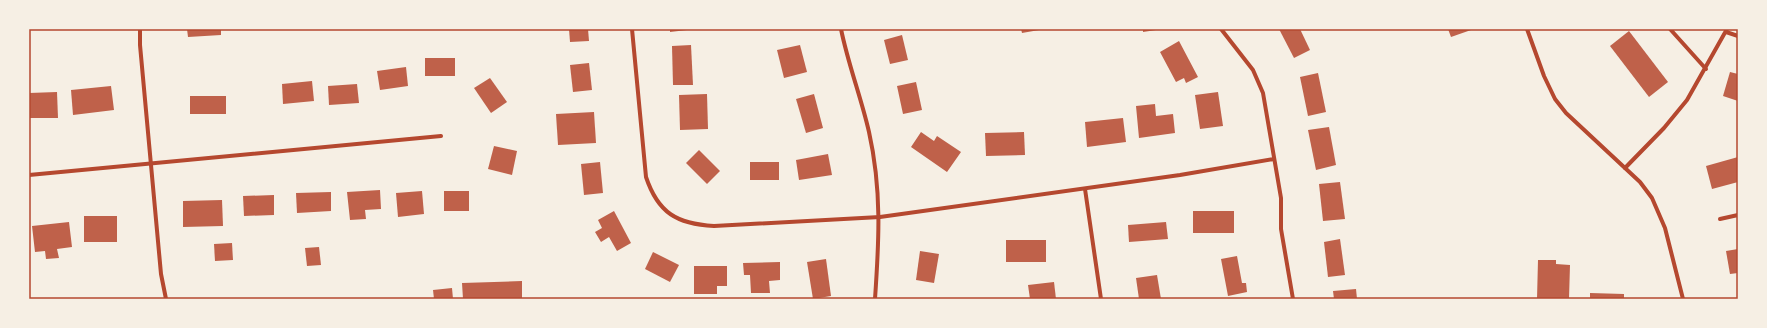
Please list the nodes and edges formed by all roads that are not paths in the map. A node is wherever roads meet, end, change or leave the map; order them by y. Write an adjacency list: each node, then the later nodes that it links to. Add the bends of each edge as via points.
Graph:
1 (140, 29): 12 (street)
2 (632, 29): 17 (street, via 646,177 660,205 670,214 682,222 714,226)
3 (841, 29): 17 (street, via 869,132)
4 (1221, 29): 11 (street, via 1242,54 1258,80 1263,93)
5 (1527, 29): 13 (street, via 1555,99 1566,113)
6 (1670, 29): 9 (street)
7 (1726, 30): 8 (street); 9 (street)
8 (1738, 36)
9 (1706, 69): 13 (street, via 1678,113)
10 (441, 136): 12 (street)
11 (1274, 159): 15 (street); 22 (street, via 1281,198 1282,242)
12 (151, 164): 14 (street); 19 (street, via 161,274)
13 (1625, 168): 23 (street, via 1647,190 1660,214)
14 (29, 175)
15 (1086, 189): 17 (street); 21 (street)
16 (1738, 215): 18 (street)
17 (880, 217): 20 (street)
18 (1720, 220)
19 (166, 299)
20 (875, 299)
21 (1101, 299)
22 (1293, 299)
23 (1683, 299)

